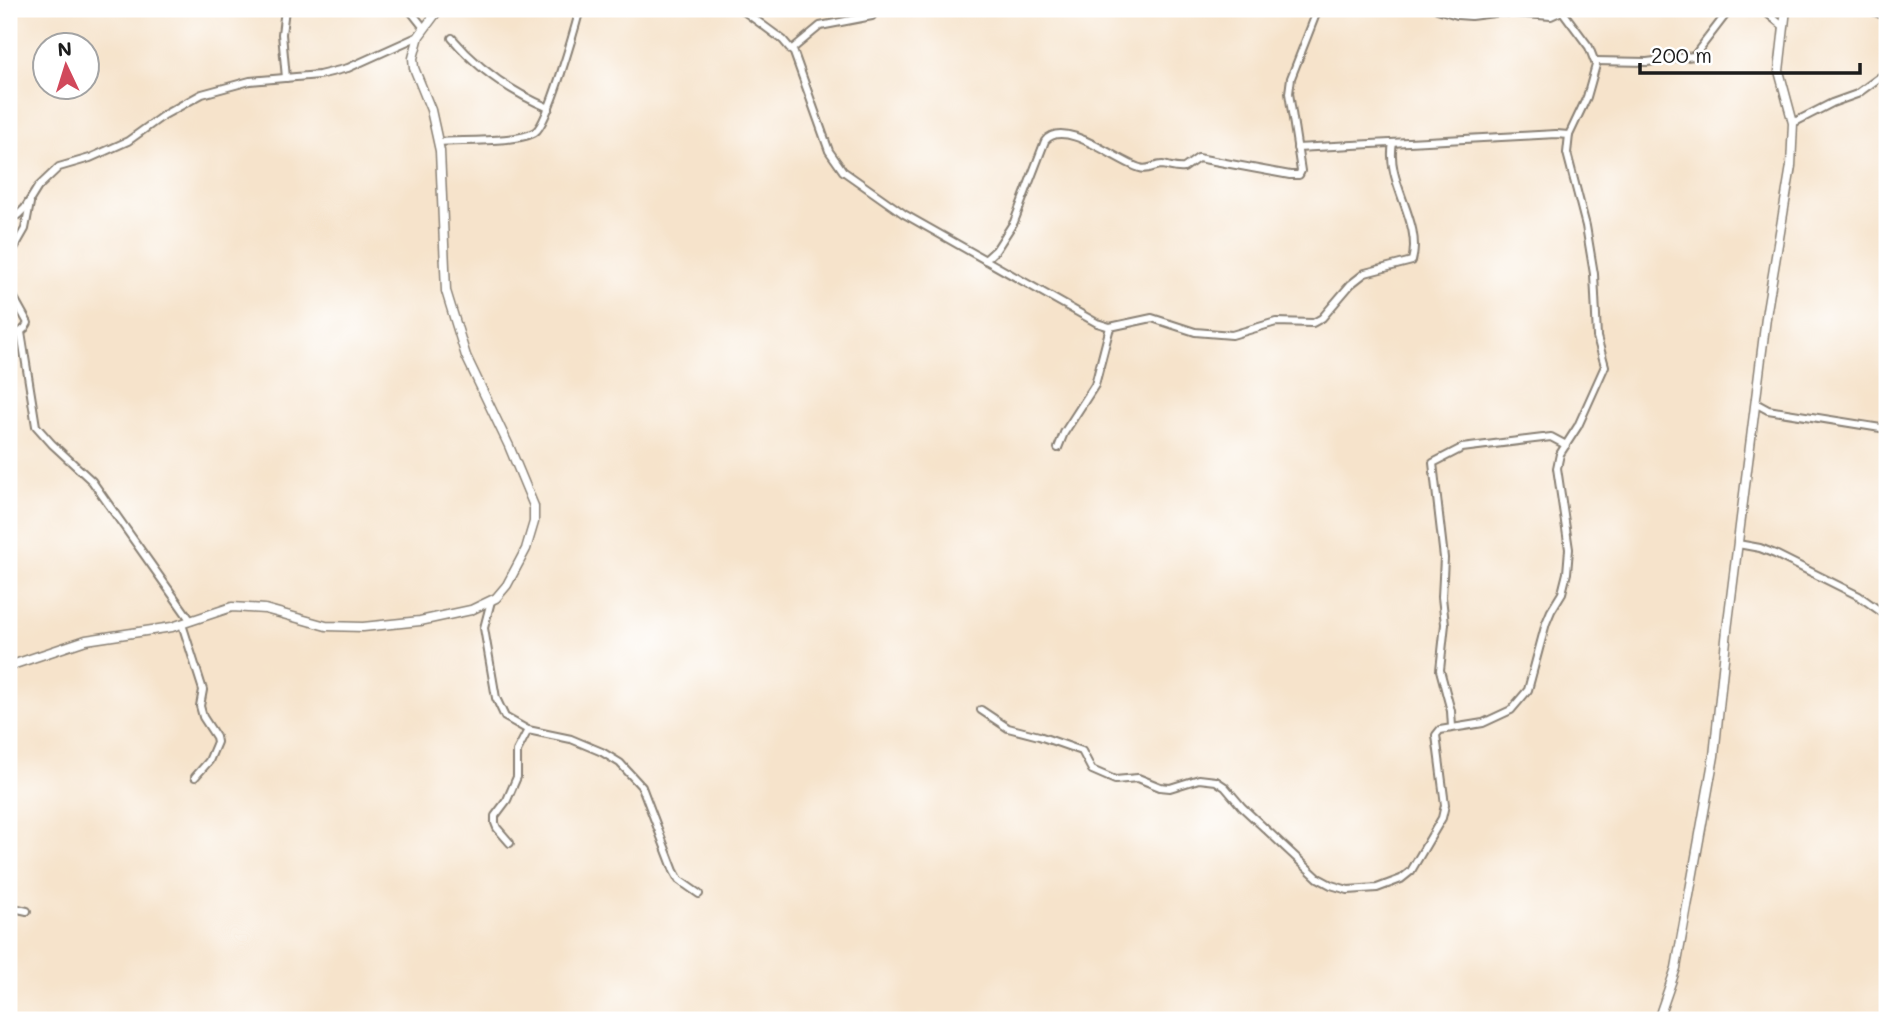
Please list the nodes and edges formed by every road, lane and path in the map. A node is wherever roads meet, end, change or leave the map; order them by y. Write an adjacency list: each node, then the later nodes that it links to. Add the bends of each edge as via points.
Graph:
1 (285, 9): 23 (street)
2 (409, 9): 18 (street)
3 (439, 9): 18 (street)
4 (580, 9): 24 (street)
5 (741, 9): 15 (street)
6 (757, 9): 15 (street)
7 (1318, 9): 29 (street, via 1290,87)
8 (1437, 9): 13 (street, via 1471,16 1502,12 1551,16)
9 (1730, 9): 21 (street, via 1694,56 1647,62)
10 (1762, 9): 17 (street)
11 (1786, 9): 17 (street)
12 (1868, 9): 16 (street)
13 (1564, 10): 21 (street)
14 (872, 16): 20 (street, via 825,24)
15 (753, 17): 20 (street)
16 (1887, 17)
17 (1784, 27): 25 (street, via 1779,71)
18 (422, 32): 23 (street, via 348,68); 27 (street, via 414,68)
19 (452, 38): 24 (street, via 480,68)
20 (791, 50): 33 (street, via 829,151 843,171 904,214)
21 (1595, 61): 26 (street, via 1587,97)
22 (1887, 72): 25 (street, via 1857,94)
23 (286, 78): 30 (street, via 250,81 202,94 128,141 60,167)
24 (549, 108): 27 (street, via 535,132 517,138)
25 (1793, 123): 38 (street)
26 (1569, 135): 28 (street); 40 (street, via 1567,153 1586,226 1597,338 1605,366)
27 (438, 142): 43 (street, via 446,291 466,356 534,506 526,549 507,585)
28 (1393, 143): 29 (street); 35 (street, via 1394,175 1412,230 1412,261 1364,274 1313,323 1276,322 1232,335 1195,332 1152,318)
29 (1297, 148): 33 (street, via 1301,171 1297,176 1198,158 1184,168 1162,165 1146,169 1071,135 1052,134 1042,146 1014,222)
30 (30, 201): 31 (street, via 18,215); 32 (street, via 25,229)
31 (9, 217)
32 (9, 257)
33 (985, 260): 35 (street)
34 (9, 289): 36 (street, via 28,323)
35 (1110, 327): 41 (street, via 1095,385)
36 (21, 332): 37 (street); 45 (street, via 36,426 93,481)
37 (9, 342)
38 (1757, 404): 39 (street, via 1779,412); 42 (street)
39 (1887, 429)
40 (1566, 445): 48 (street, via 1557,468 1569,550 1567,573 1546,623 1528,690 1511,710 1483,723); 48 (street, via 1551,437 1462,448 1433,463 1444,558 1446,624 1440,670)
41 (1058, 448)
42 (1738, 544): 44 (street, via 1775,554 1852,592); 55 (street, via 1714,756 1676,968)
43 (491, 601): 45 (street, via 439,618 363,627 326,626 242,606); 49 (street, via 484,628 496,698 505,718)
44 (1887, 616)
45 (186, 622): 46 (street, via 86,640); 50 (street, via 203,690 200,706 217,742)
46 (9, 666)
47 (981, 710): 48 (street, via 1008,728 1082,751 1092,770 1115,780 1138,778 1170,788 1199,779 1216,781 1318,878 1348,890 1377,888 1411,871 1442,818 1445,805 1436,735)
48 (1452, 727)
49 (528, 730): 51 (street, via 517,751 517,777 495,816); 52 (street, via 571,739 602,752 631,774 649,801 679,880)
50 (195, 778)
51 (510, 843)
52 (699, 894)
53 (9, 906): 54 (street)
54 (27, 911)
55 (1658, 1020)

